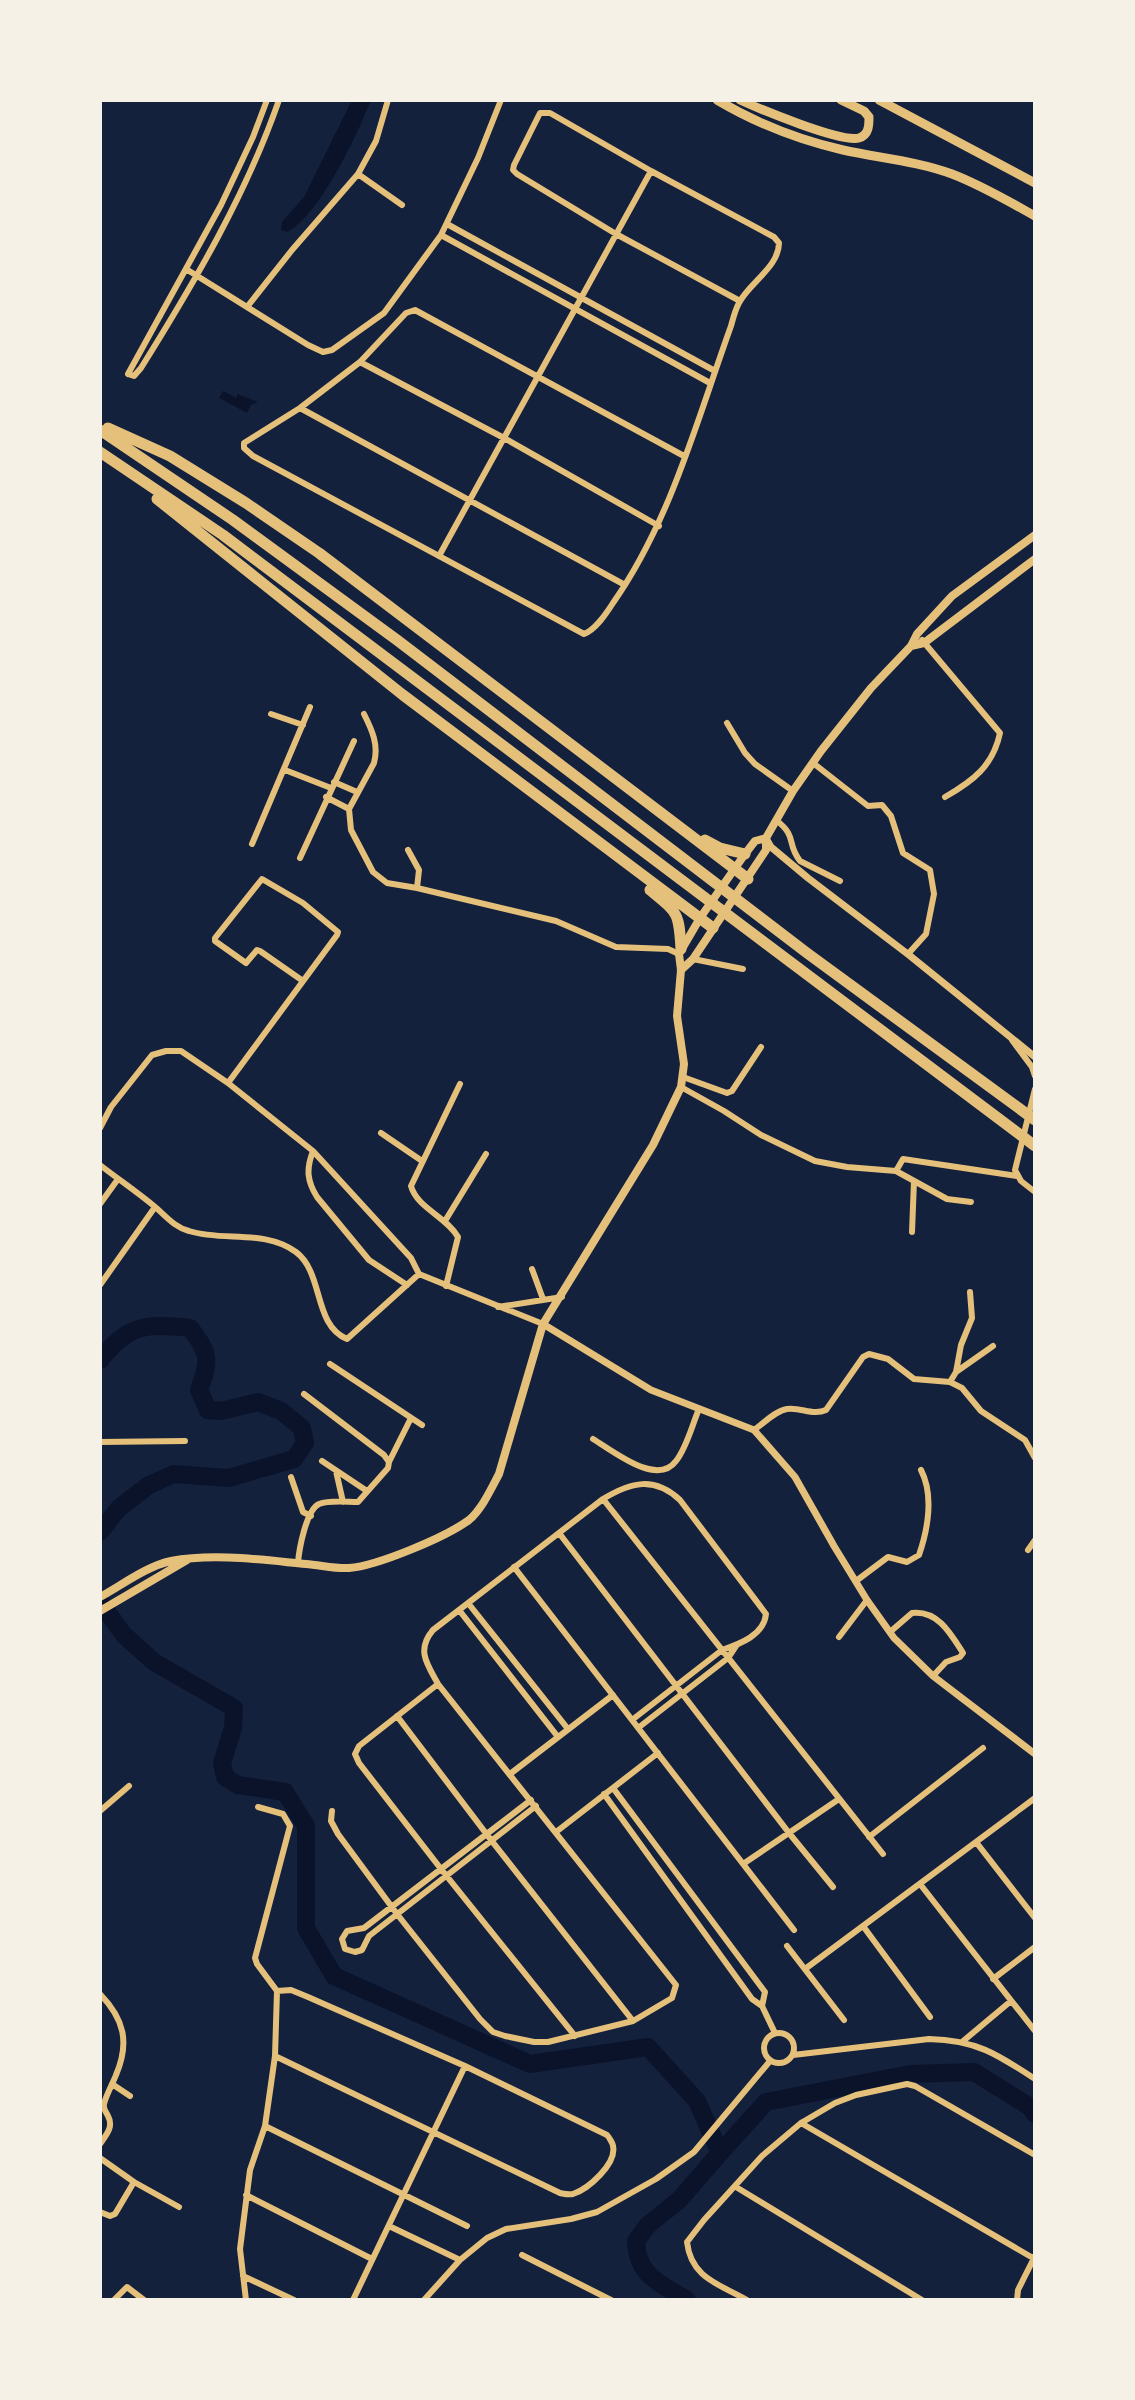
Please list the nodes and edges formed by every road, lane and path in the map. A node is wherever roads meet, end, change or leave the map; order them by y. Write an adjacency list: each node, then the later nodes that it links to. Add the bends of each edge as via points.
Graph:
1 (267, 100): 12 (street)
2 (279, 100): 14 (street)
3 (388, 100): 10 (street, via 376,141)
4 (501, 100): 16 (street)
5 (717, 100): 15 (main road, via 783,132 951,173)
6 (740, 100): 7 (main road, via 819,130 865,135 869,117)
7 (841, 100)
8 (879, 100): 11 (main road)
9 (651, 171): 17 (street); 17 (street, via 550,113 540,113 513,170); 22 (street, via 779,243 777,254)
10 (358, 174): 13 (street); 23 (street)
11 (1035, 183)
12 (221, 205): 14 (street); 19 (street)
13 (402, 205)
14 (231, 210): 20 (street)
15 (1035, 216)
16 (447, 224): 18 (street); 21 (street)
17 (616, 234): 21 (street); 22 (street)
18 (441, 235): 23 (street, via 384,313 332,350 314,348); 24 (street)
19 (186, 269): 20 (street); 20 (street, via 130,375 141,368)
20 (196, 274): 23 (street)
21 (581, 297): 24 (street); 26 (street)
22 (740, 301): 26 (street)
23 (247, 307)
24 (575, 310): 27 (street); 28 (street)
25 (360, 362): 27 (street, via 406,313 415,310); 29 (street); 31 (street)
26 (715, 371): 28 (street)
27 (537, 378): 31 (street); 33 (street)
28 (710, 383): 33 (street)
29 (300, 408): 34 (street); 38 (street, via 248,440 244,448)
30 (100, 427): 61 (highway, via 170,456 319,553); 88 (highway, via 397,640)
31 (504, 438): 34 (street); 35 (street)
32 (100, 453): 37 (highway)
33 (684, 456): 35 (street)
34 (471, 499): 38 (street); 40 (street)
35 (659, 526): 40 (street)
36 (1035, 535): 41 (main road)
37 (220, 540): 66 (highway, via 403,695); 91 (highway)
38 (439, 556): 40 (street, via 584,634)
39 (1035, 559): 42 (main road)
40 (625, 585)
41 (952, 596): 42 (main road); 43 (main road)
42 (964, 614): 44 (main road)
43 (917, 634): 44 (street); 45 (main road)
44 (924, 643): 45 (main road); 58 (street, via 1000,733 996,750 980,773)
45 (911, 646): 52 (main road)
46 (310, 707): 50 (street)
47 (271, 714): 50 (street)
48 (364, 714): 56 (street, via 376,755)
49 (727, 723): 55 (street, via 755,764)
50 (303, 725): 53 (street)
51 (354, 741): 54 (street)
52 (813, 763): 55 (main road); 75 (street, via 868,806 882,805 903,853 930,870 934,894 926,934)
53 (285, 770): 54 (street); 63 (street)
54 (332, 785): 56 (street); 57 (street)
55 (793, 791): 60 (main road)
56 (357, 792): 59 (street)
57 (326, 797): 59 (street); 67 (street)
58 (945, 797)
59 (349, 809): 71 (street, via 351,830 378,878)
60 (776, 820): 62 (main road); 69 (street, via 788,829 800,861)
61 (676, 824): 65 (highway, via 720,848); 68 (highway)
62 (766, 838): 65 (main road, via 755,841); 70 (main road, via 766,850); 75 (street, via 808,878)
63 (252, 844)
64 (408, 850): 71 (street, via 419,870)
65 (745, 854): 68 (main road)
66 (615, 855): 72 (highway); 74 (highway, via 674,909)
67 (300, 858)
68 (732, 871): 70 (highway); 72 (main road)
69 (840, 881)
70 (746, 882): 73 (main road)
71 (417, 888): 74 (street, via 556,921 616,947)
72 (702, 916): 73 (highway); 74 (main road)
73 (715, 926): 76 (main road)
74 (680, 951): 78 (main road)
75 (908, 954): 80 (street)
76 (693, 959): 77 (street); 78 (main road)
77 (743, 969)
78 (681, 970): 84 (main road, via 677,1016)
79 (303, 981): 79 (street, via 338,930 262,879 215,941 246,963 260,951); 85 (street)
80 (1010, 1037): 82 (street); 83 (street)
81 (761, 1047): 84 (street, via 732,1091)
82 (1035, 1057)
83 (1035, 1076)
84 (682, 1082): 96 (street, via 761,1135 815,1161); 112 (main road, via 653,1145)
85 (228, 1083): 89 (street, via 181,1051 152,1055); 92 (street)
86 (460, 1084): 94 (street)
87 (1034, 1091): 97 (street)
88 (1035, 1120)
89 (100, 1128)
90 (381, 1133): 94 (street)
91 (1035, 1146)
92 (313, 1151): 107 (street, via 411,1258); 109 (street, via 307,1169 317,1197 369,1260)
93 (486, 1154): 104 (street)
94 (422, 1161): 104 (street, via 413,1193)
95 (100, 1165): 98 (street)
96 (896, 1171): 97 (street, via 903,1159); 99 (street)
97 (1017, 1176): 100 (street)
98 (118, 1179): 102 (street); 103 (street)
99 (914, 1181): 101 (street, via 947,1199); 105 (street)
100 (1035, 1192)
101 (971, 1202)
102 (100, 1204)
103 (155, 1207): 108 (street); 109 (street, via 185,1230 267,1240 294,1251 309,1265 326,1318 347,1339)
104 (445, 1221): 110 (street, via 458,1237)
105 (912, 1232)
106 (532, 1269): 113 (street)
107 (419, 1274): 109 (street); 110 (street)
108 (100, 1285)
109 (407, 1285)
110 (446, 1286): 114 (street)
111 (970, 1292): 118 (street, via 972,1318)
112 (562, 1297): 113 (street); 115 (main road)
113 (543, 1299): 114 (street)
114 (498, 1307): 115 (street)
115 (543, 1324): 121 (street, via 651,1390); 142 (main road, via 499,1474 471,1518 412,1548 349,1568)
116 (993, 1346): 118 (street)
117 (330, 1364): 122 (street)
118 (956, 1372): 119 (street)
119 (950, 1382): 124 (street, via 914,1379 888,1359 869,1354 826,1410 818,1414 785,1409); 128 (street, via 1025,1440)
120 (304, 1394): 130 (street)
121 (699, 1409): 124 (street); 125 (street, via 679,1458 664,1471 638,1466)
122 (411, 1418): 123 (street); 130 (street)
123 (422, 1425)
124 (754, 1430): 144 (street, via 795,1477)
125 (593, 1439)
126 (185, 1441): 127 (street)
127 (100, 1442)
128 (1035, 1458)
129 (322, 1461): 132 (street)
130 (389, 1462): 134 (street)
131 (921, 1470): 144 (street, via 928,1515 919,1555 907,1562 888,1557)
132 (336, 1471): 134 (street); 136 (street)
133 (291, 1477): 137 (street, via 303,1512)
134 (367, 1491): 136 (street, via 358,1502)
135 (603, 1499): 138 (street); 152 (street, via 629,1484 648,1484 668,1489 680,1500 766,1614 759,1631); 153 (street)
136 (343, 1502): 137 (street, via 322,1503)
137 (311, 1516): 142 (street)
138 (559, 1533): 143 (street); 157 (street)
139 (1035, 1540): 140 (street)
140 (1028, 1550)
141 (188, 1560): 142 (main road); 145 (main road, via 162,1563); 149 (main road)
142 (298, 1563)
143 (514, 1567): 147 (street); 159 (street)
144 (856, 1581): 146 (street)
145 (100, 1597)
146 (867, 1600): 150 (street); 151 (street)
147 (468, 1603): 148 (street); 163 (street)
148 (459, 1610): 156 (street, via 424,1642 426,1662); 164 (street)
149 (100, 1611)
150 (890, 1632): 155 (street); 155 (street, via 912,1613 941,1621 963,1653)
151 (839, 1637)
152 (737, 1645): 153 (street); 154 (street)
153 (722, 1650): 154 (street); 157 (street)
154 (728, 1658): 158 (street); 172 (street)
155 (933, 1676): 167 (street)
156 (438, 1684): 160 (street); 168 (street)
157 (676, 1686): 158 (street); 161 (street)
158 (682, 1693): 162 (street); 179 (street)
159 (613, 1695): 161 (street); 163 (street)
160 (397, 1716): 181 (street); 185 (street, via 355,1754)
161 (632, 1720): 162 (street)
162 (638, 1728): 166 (street)
163 (568, 1729): 164 (street)
164 (558, 1737): 168 (street)
165 (983, 1748): 180 (street)
166 (658, 1753): 170 (street); 184 (street)
167 (1035, 1754)
168 (510, 1774): 174 (street)
169 (129, 1786): 176 (street)
170 (613, 1788): 171 (street); 200 (street, via 765,1992)
171 (604, 1794): 178 (street); 200 (street)
172 (839, 1799): 179 (street); 180 (street)
173 (1034, 1802): 182 (street)
174 (533, 1803): 178 (street); 181 (street)
175 (258, 1807): 197 (street, via 283,1814 290,1826 255,1958)
176 (100, 1811)
177 (332, 1811): 188 (street, via 338,1834)
178 (556, 1832): 203 (street, via 676,1985 672,1998)
179 (789, 1833): 184 (street); 187 (street)
180 (869, 1837): 183 (street)
181 (489, 1838): 185 (street); 203 (street)
182 (976, 1842): 186 (street); 190 (street)
183 (883, 1854)
184 (743, 1864): 192 (street)
185 (443, 1873): 188 (street); 189 (street); 207 (street)
186 (920, 1884): 191 (street); 196 (street)
187 (833, 1887)
188 (392, 1907): 189 (street); 189 (street, via 364,1928 345,1933 345,1949 362,1950 369,1936)
189 (397, 1914): 207 (street, via 493,2032 534,2042)
190 (1035, 1918)
191 (863, 1926): 195 (street); 201 (street)
192 (794, 1930)
193 (787, 1946): 195 (street)
194 (1035, 1947): 196 (street)
195 (805, 1969): 202 (street)
196 (993, 1979): 199 (street)
197 (277, 1991): 210 (street); 212 (street, via 291,1990)
198 (100, 1994): 214 (street, via 115,2010 124,2033 122,2062)
199 (1011, 2001): 204 (street); 208 (street)
200 (762, 2006): 206 (street)
201 (930, 2017)
202 (844, 2020)
203 (633, 2021): 207 (street)
204 (1032, 2023): 205 (street)
205 (1035, 2031)
206 (775, 2033): 209 (street, via 791,2039); 211 (street, via 764,2046)
207 (575, 2036)
208 (962, 2042): 209 (street, via 929,2039); 213 (street, via 984,2048)
209 (793, 2055): 211 (street, via 783,2063)
210 (275, 2056): 218 (street); 219 (street)
211 (770, 2061): 234 (street, via 694,2152 656,2179 597,2212 506,2229)
212 (465, 2066): 219 (street); 219 (street, via 607,2135 613,2145 611,2160 592,2182 566,2194)
213 (1035, 2079)
214 (112, 2084): 215 (street); 216 (street)
215 (130, 2096)
216 (102, 2103): 220 (street, via 111,2122)
217 (801, 2123): 221 (street, via 846,2099 907,2084); 224 (street); 232 (street)
218 (265, 2126): 225 (street); 226 (street)
219 (433, 2132): 226 (street)
220 (100, 2144)
221 (1035, 2155)
222 (100, 2158): 223 (street)
223 (134, 2182): 227 (street); 228 (street, via 115,2214)
224 (736, 2187): 243 (street, via 687,2242 693,2264 706,2277); 244 (street)
225 (246, 2195): 233 (street); 235 (street)
226 (404, 2195): 229 (street); 230 (street)
227 (179, 2207)
228 (100, 2212)
229 (389, 2226): 233 (street); 234 (street)
230 (467, 2226)
231 (522, 2255): 242 (street)
232 (1034, 2257): 245 (street)
233 (372, 2259): 240 (street)
234 (460, 2260): 241 (street)
235 (243, 2276): 238 (street); 239 (street)
236 (114, 2300): 237 (street, via 126,2288)
237 (144, 2300)
238 (246, 2300)
239 (294, 2300)
240 (353, 2300)
241 (424, 2300)
242 (611, 2300)
243 (747, 2300)
244 (922, 2300)
245 (1017, 2300)

